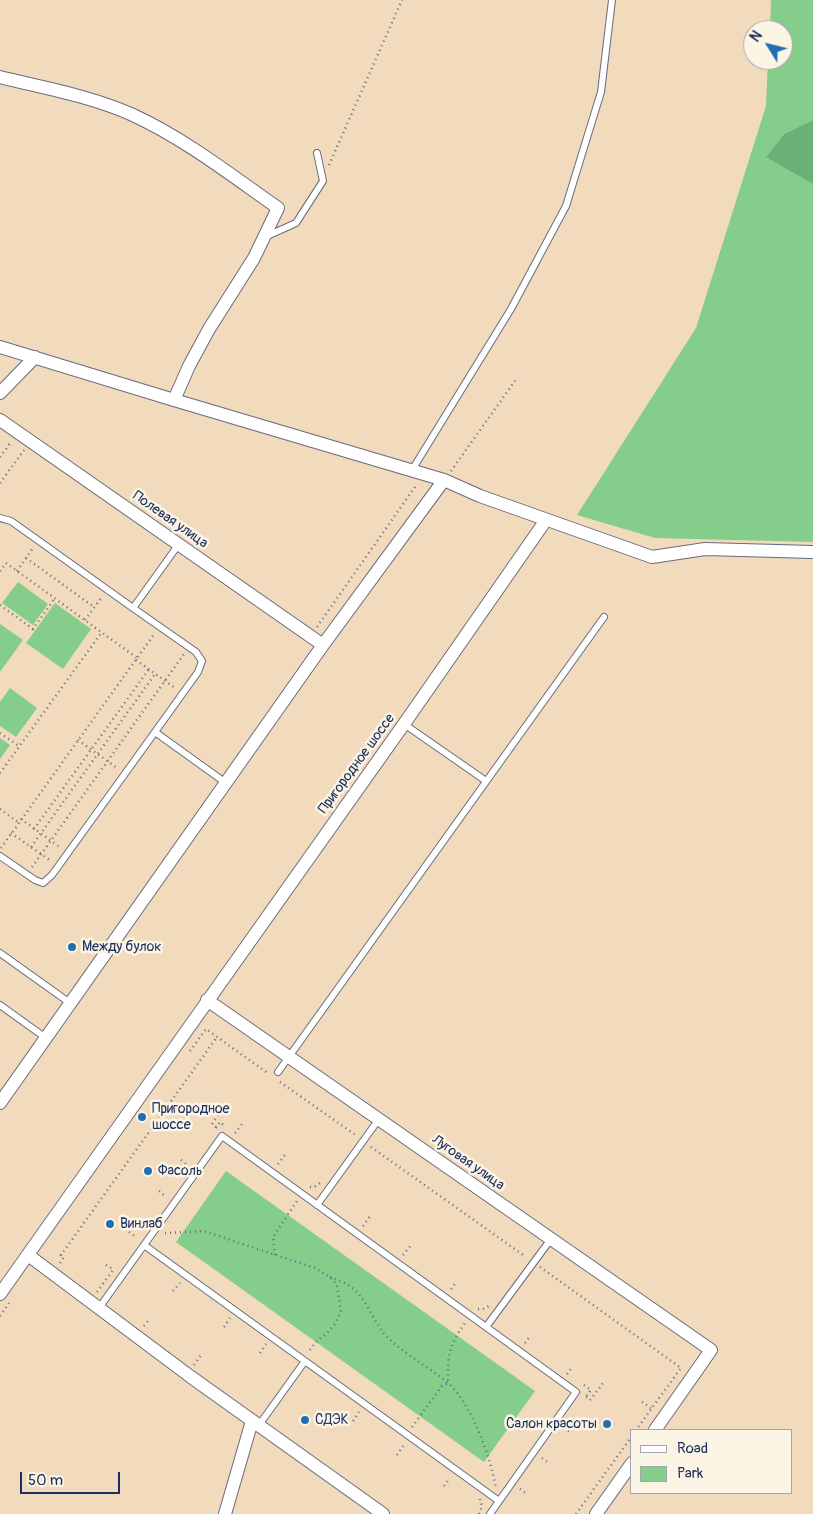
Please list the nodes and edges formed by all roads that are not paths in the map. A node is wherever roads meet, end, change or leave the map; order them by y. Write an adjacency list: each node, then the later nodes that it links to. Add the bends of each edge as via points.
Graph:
1 (612, 0): 10 (lane, via 601,92 566,206)
2 (0, 77): 4 (street, via 132,114 179,139 278,208)
3 (317, 153): 4 (lane, via 322,180 296,223)
4 (263, 238): 8 (street, via 254,258 209,328)
5 (0, 346): 6 (street)
6 (35, 357): 7 (street); 8 (street)
7 (0, 393)
8 (174, 400): 10 (street)
9 (0, 420): 14 (street, Полевая улица)
10 (418, 472): 11 (street)
11 (444, 480): 13 (street); 18 (street)
12 (0, 518): 16 (lane, via 11,521)
13 (546, 520): 15 (street, via 652,557 705,549); 19 (street, Пригородное шоссе)
14 (179, 544): 16 (lane); 18 (street, Полевая улица)
15 (813, 552)
16 (133, 608): 20 (lane, via 196,652 202,661 198,672)
17 (604, 617): 21 (lane)
18 (323, 645): 22 (street)
19 (404, 724): 21 (lane); 25 (street, Пригородное шоссе)
20 (155, 732): 22 (lane); 23 (lane, via 58,867 43,883)
21 (486, 781): 29 (lane)
22 (226, 783): 26 (street)
23 (0, 856)
24 (0, 953): 26 (lane)
25 (207, 1000): 29 (street, Луговая улица); 36 (street, Пригородное шоссе)
26 (70, 1003): 28 (street)
27 (0, 1005): 28 (lane)
28 (46, 1038): 31 (street)
29 (289, 1057): 30 (lane); 32 (street, Луговая улица)
30 (278, 1072)
31 (0, 1103)
32 (378, 1119): 33 (lane); 34 (street, Луговая улица)
33 (317, 1205): 35 (lane, via 222,1136); 39 (lane)
34 (550, 1239): 39 (lane); 42 (street, Луговая улица, via 711,1350)
35 (144, 1245): 38 (lane); 40 (lane)
36 (28, 1255): 37 (street, Пригородное шоссе); 38 (street)
37 (5, 1298)
38 (95, 1303): 41 (street)
39 (486, 1327): 44 (lane, via 576,1392)
40 (304, 1360): 41 (lane); 44 (lane)
41 (256, 1423): 45 (street); 46 (street)
42 (656, 1429)
43 (630, 1466): 48 (street)
44 (499, 1501): 47 (lane)
45 (225, 1514)
46 (383, 1514)
47 (490, 1514)
48 (596, 1514)

